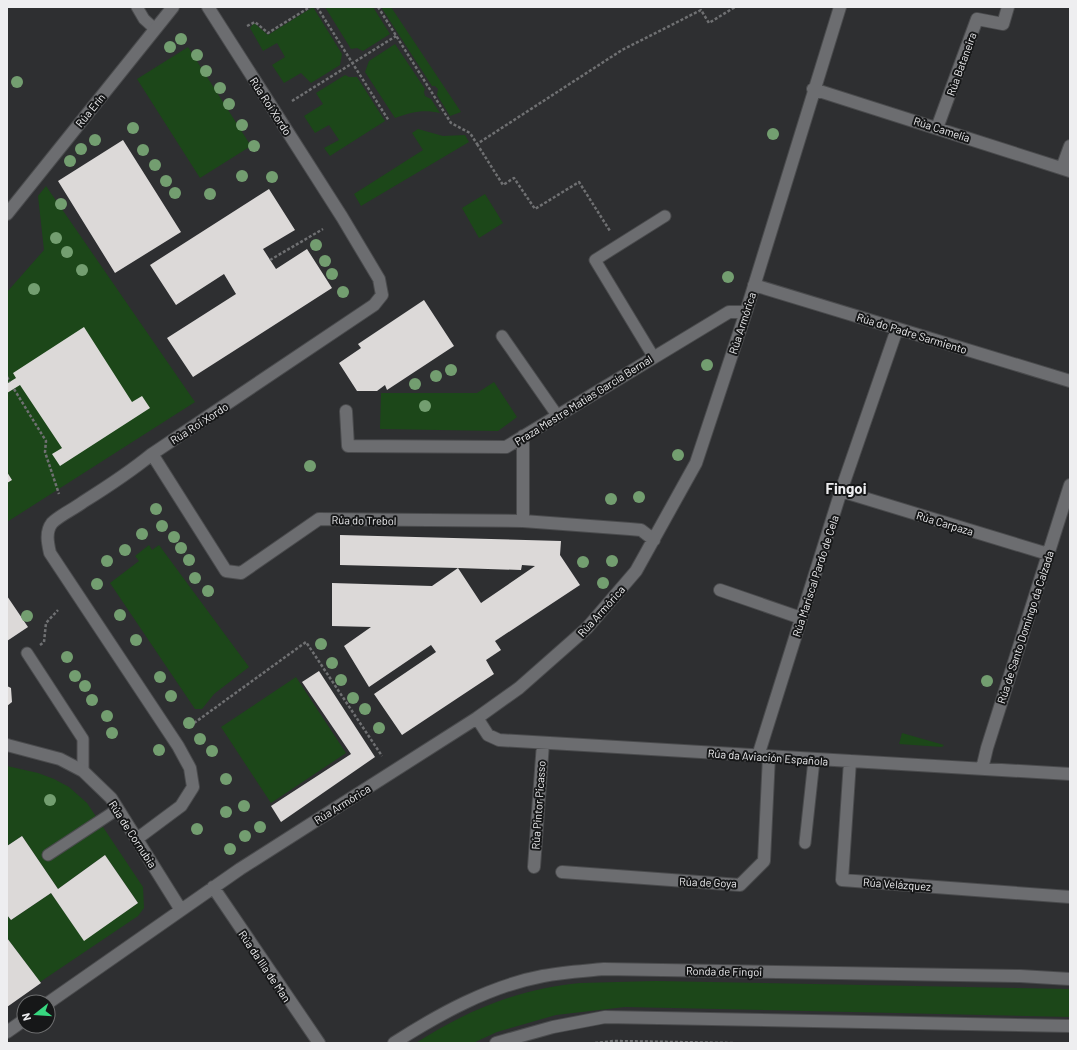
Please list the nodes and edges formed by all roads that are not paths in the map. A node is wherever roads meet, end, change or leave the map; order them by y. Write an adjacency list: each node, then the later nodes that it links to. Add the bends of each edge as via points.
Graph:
1 (137, 7): 6 (lane)
2 (173, 7): 6 (street, Rúa Erín)
3 (208, 7): 22 (street, Rúa Roi Xordo, via 342,217 379,279 382,295 374,305)
4 (840, 7): 7 (street, Rúa Armórica)
5 (1008, 7): 8 (street, Rúa Bataneira, via 1003,24 977,19)
6 (155, 29): 11 (street, Rúa Erín)
7 (813, 89): 8 (street, Rúa Camelia); 13 (street, Rúa Armórica)
8 (938, 128): 10 (street, Rúa Camelia)
9 (1070, 146): 10 (street)
10 (1066, 169)
11 (7, 214)
12 (665, 216): 17 (lane, via 595,260)
13 (754, 285): 14 (street, Rúa Armórica); 15 (street, Rúa do Padre Sarmiento)
14 (746, 312): 17 (street, Praza Mestre Matías García Bernal, via 729,312); 26 (street, Rúa Armórica, via 696,463)
15 (897, 329): 18 (street, Rúa do Padre Sarmiento); 24 (street, Rúa Mariscal Pardo de Cela)
16 (502, 336): 20 (lane)
17 (653, 356): 20 (street, Praza Mestre Matías García Bernal)
18 (1070, 381)
19 (346, 411): 21 (street, Praza Mestre Matías García Bernal, via 348,446 506,447)
20 (557, 416): 21 (street, Praza Mestre Matías García Bernal)
21 (523, 436): 25 (street)
22 (152, 454): 25 (street, Rúa do Trebol, via 226,571 241,573 319,519); 41 (street, Rúa Roi Xordo, via 131,471 52,523 47,542 50,553 190,768 193,787 181,806)
23 (1070, 485): 27 (street, Rúa de Santo Domingo da Calzada)
24 (841, 491): 27 (street, Rúa Carpaza); 29 (street, Rúa Mariscal Pardo de Cela)
25 (523, 521): 26 (street, Rúa do Trebol, via 636,529)
26 (654, 540): 31 (street, Rúa Armórica, via 636,571 588,628 519,688)
27 (1048, 554): 37 (street, Rúa de Santo Domingo da Calzada)
28 (720, 590): 29 (street)
29 (801, 618): 34 (street, Rúa Mariscal Pardo de Cela)
30 (27, 653): 38 (lane, via 83,740)
31 (477, 718): 32 (street, Rúa da Aviación Española, via 488,735 499,740); 46 (street, Rúa Armórica)
32 (543, 743): 34 (street, Rúa da Aviación Española); 44 (street, Rúa Pintor Picasso)
33 (7, 744): 38 (street, Rúa de Cornubia, via 60,760)
34 (764, 756): 35 (street, Rúa da Aviación Española); 45 (street, Rúa de Goya, via 764,861 740,885)
35 (814, 760): 36 (street, Rúa da Aviación Española); 42 (lane)
36 (850, 761): 37 (street, Rúa da Aviación Española); 47 (street, Rúa Velázquez, via 842,880)
37 (982, 769): 39 (street, Rúa da Aviación Española)
38 (83, 771): 40 (street, Rúa de Cornubia, via 111,798)
39 (1070, 774)
40 (118, 809): 41 (street, Rúa de Cornubia); 43 (lane)
41 (138, 838): 48 (street, Rúa de Cornubia)
42 (805, 843)
43 (48, 854)
44 (534, 867)
45 (562, 872)
46 (214, 887): 48 (street, Rúa Armórica); 54 (street, Rúa da Illa de Man)
47 (1070, 897)
48 (181, 910): 50 (street, Rúa Armórica)
49 (1070, 979): 55 (street, Ronda de Fingoi, via 596,970 544,976 513,984 461,1004)
50 (56, 997)
51 (16, 1026): 53 (street)
52 (1070, 1026): 56 (street, via 605,1017 552,1027)
53 (7, 1032)
54 (318, 1043)
55 (394, 1043)
56 (496, 1043)

